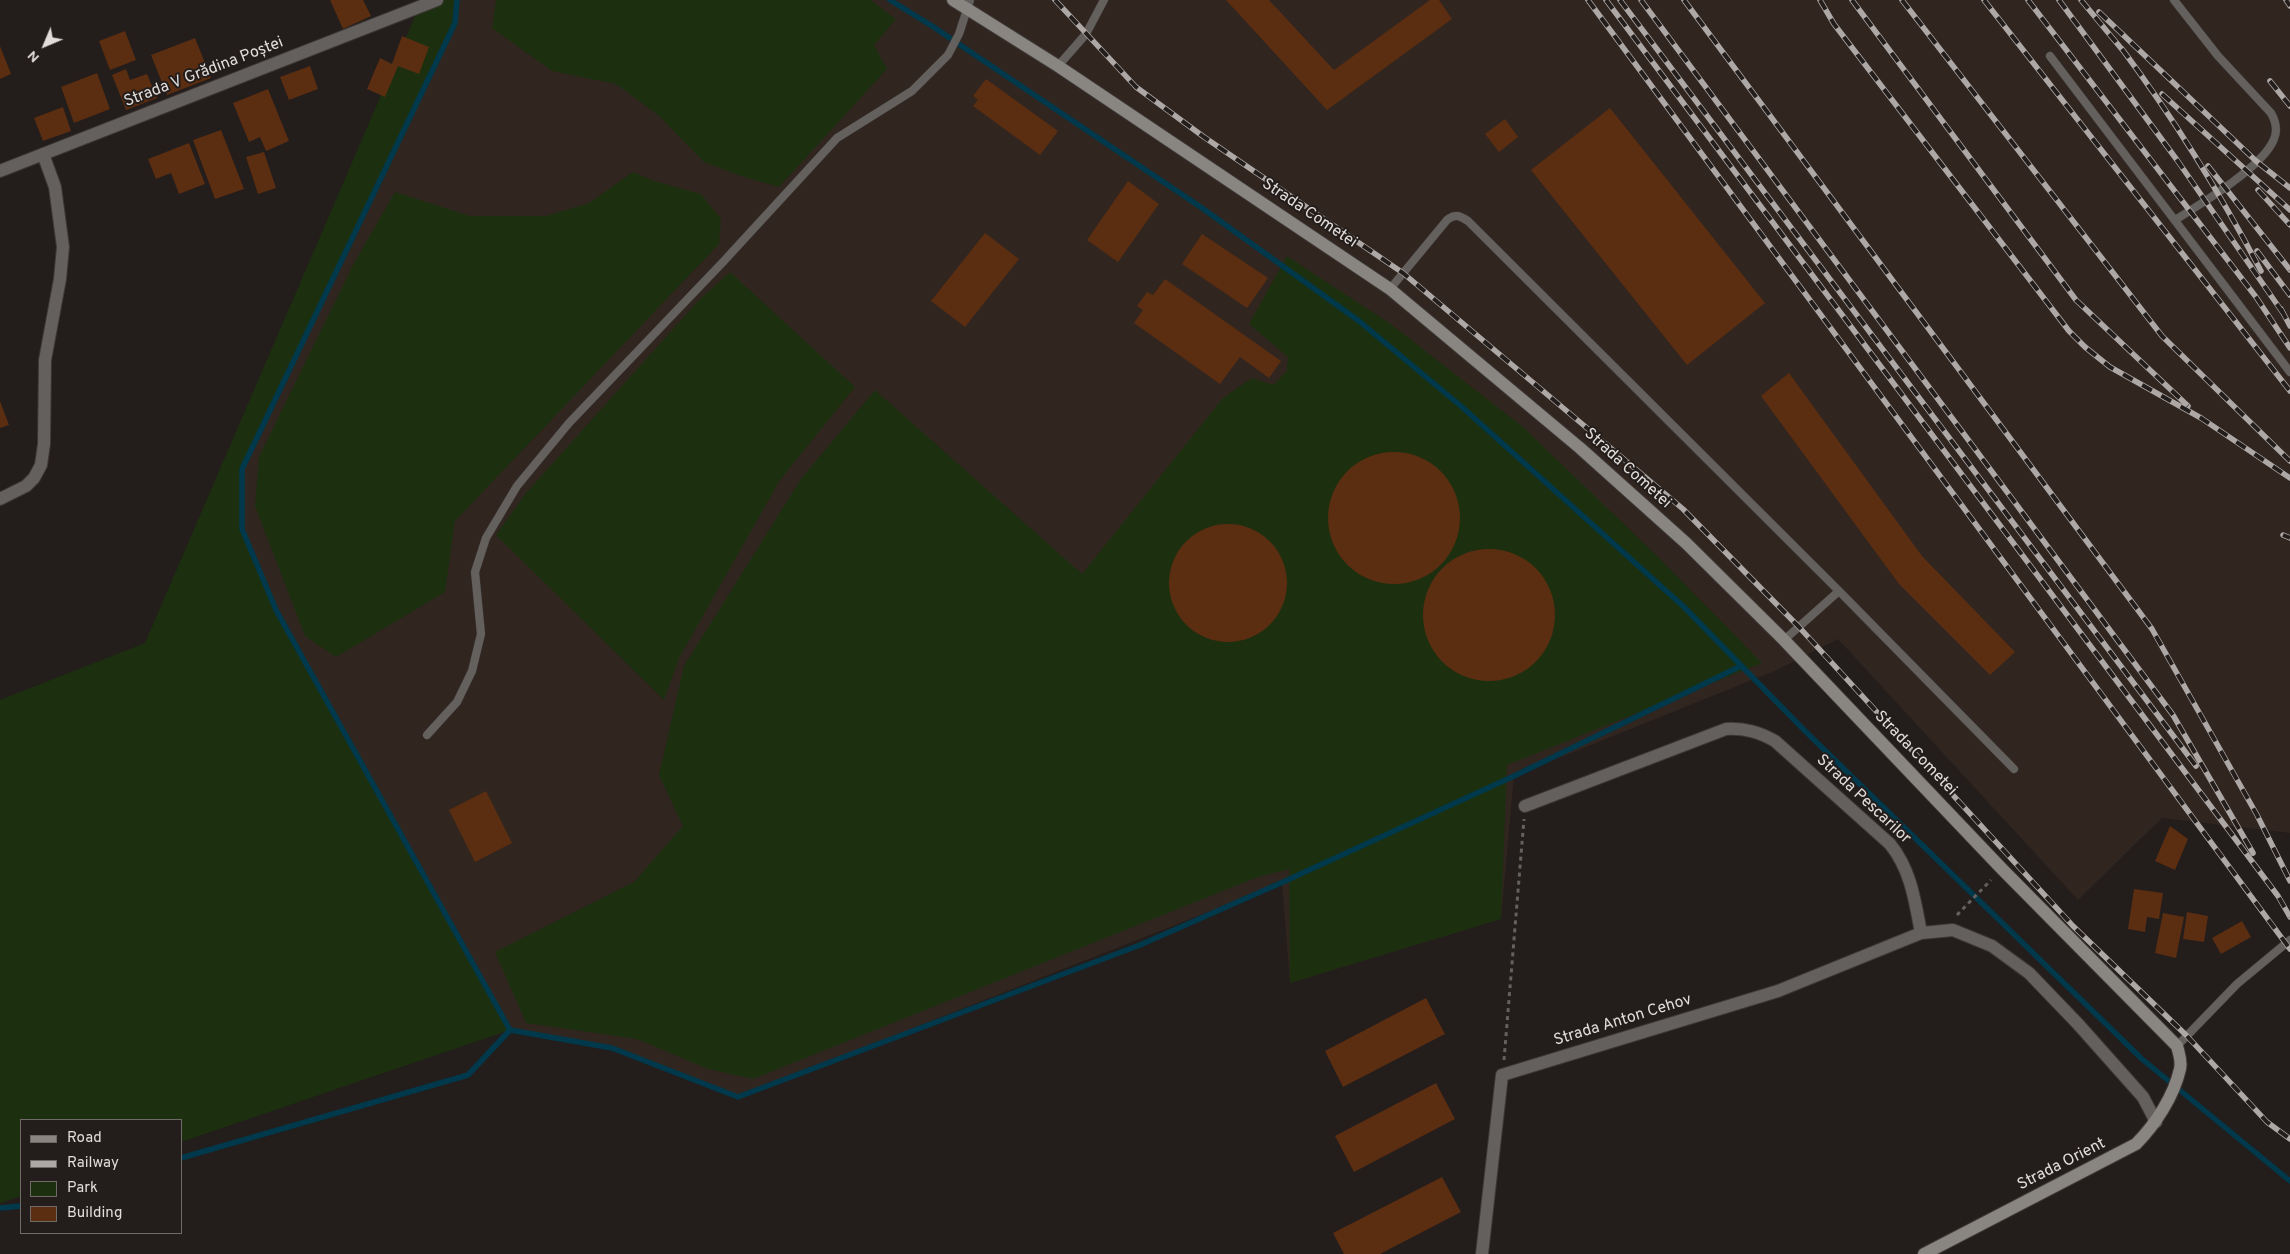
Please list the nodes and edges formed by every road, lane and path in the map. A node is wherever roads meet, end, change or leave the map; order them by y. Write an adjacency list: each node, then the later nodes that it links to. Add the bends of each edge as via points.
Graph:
1 (437, 0): 8 (street, Strada V Grădina Poștei)
2 (953, 0): 5 (street, Strada Cometei)
3 (1104, 0): 7 (lane, via 1086,34)
4 (2174, 0): 10 (lane, via 2218,56 2271,113 2276,129 2271,146 2256,161 2218,193)
5 (968, 4): 7 (street, Strada Cometei); 16 (lane, via 948,55 912,92 837,138 568,423 517,486 486,538 475,572 481,634 472,671 457,702)
6 (2050, 56): 10 (lane)
7 (1058, 66): 11 (street, Strada Cometei)
8 (43, 154): 9 (street, Strada V Grădina Poștei); 13 (street, via 55,188 63,246 45,360 44,444 41,465 34,478 26,486)
9 (0, 171)
10 (2176, 220): 12 (lane)
11 (1390, 289): 14 (lane, via 1447,220 1459,215 1468,221); 15 (street, Strada Cometei, via 1580,448 1686,543)
12 (2290, 372)
13 (0, 499)
14 (1839, 590): 15 (lane); 17 (lane)
15 (1784, 640): 23 (street, Strada Cometei, via 2002,869)
16 (427, 735)
17 (2014, 769)
18 (1526, 806): 21 (street, Strada Pescarilor, via 1726,728 1759,732 1775,741 1901,857); 24 (path)
19 (1984, 887): 20 (path)
20 (1961, 912)
21 (1921, 933): 24 (street, Strada Anton Cehov, via 1778,991); 25 (street, via 1952,930 1992,946 2029,973 2143,1097)
22 (2290, 940): 23 (lane, via 2237,984)
23 (2177, 1046): 25 (street, Strada Orient, via 2180,1069)
24 (1502, 1075): 26 (street)
25 (2156, 1122): 27 (street, Strada Orient, via 2128,1149)
26 (1482, 1254)
27 (1924, 1254)

